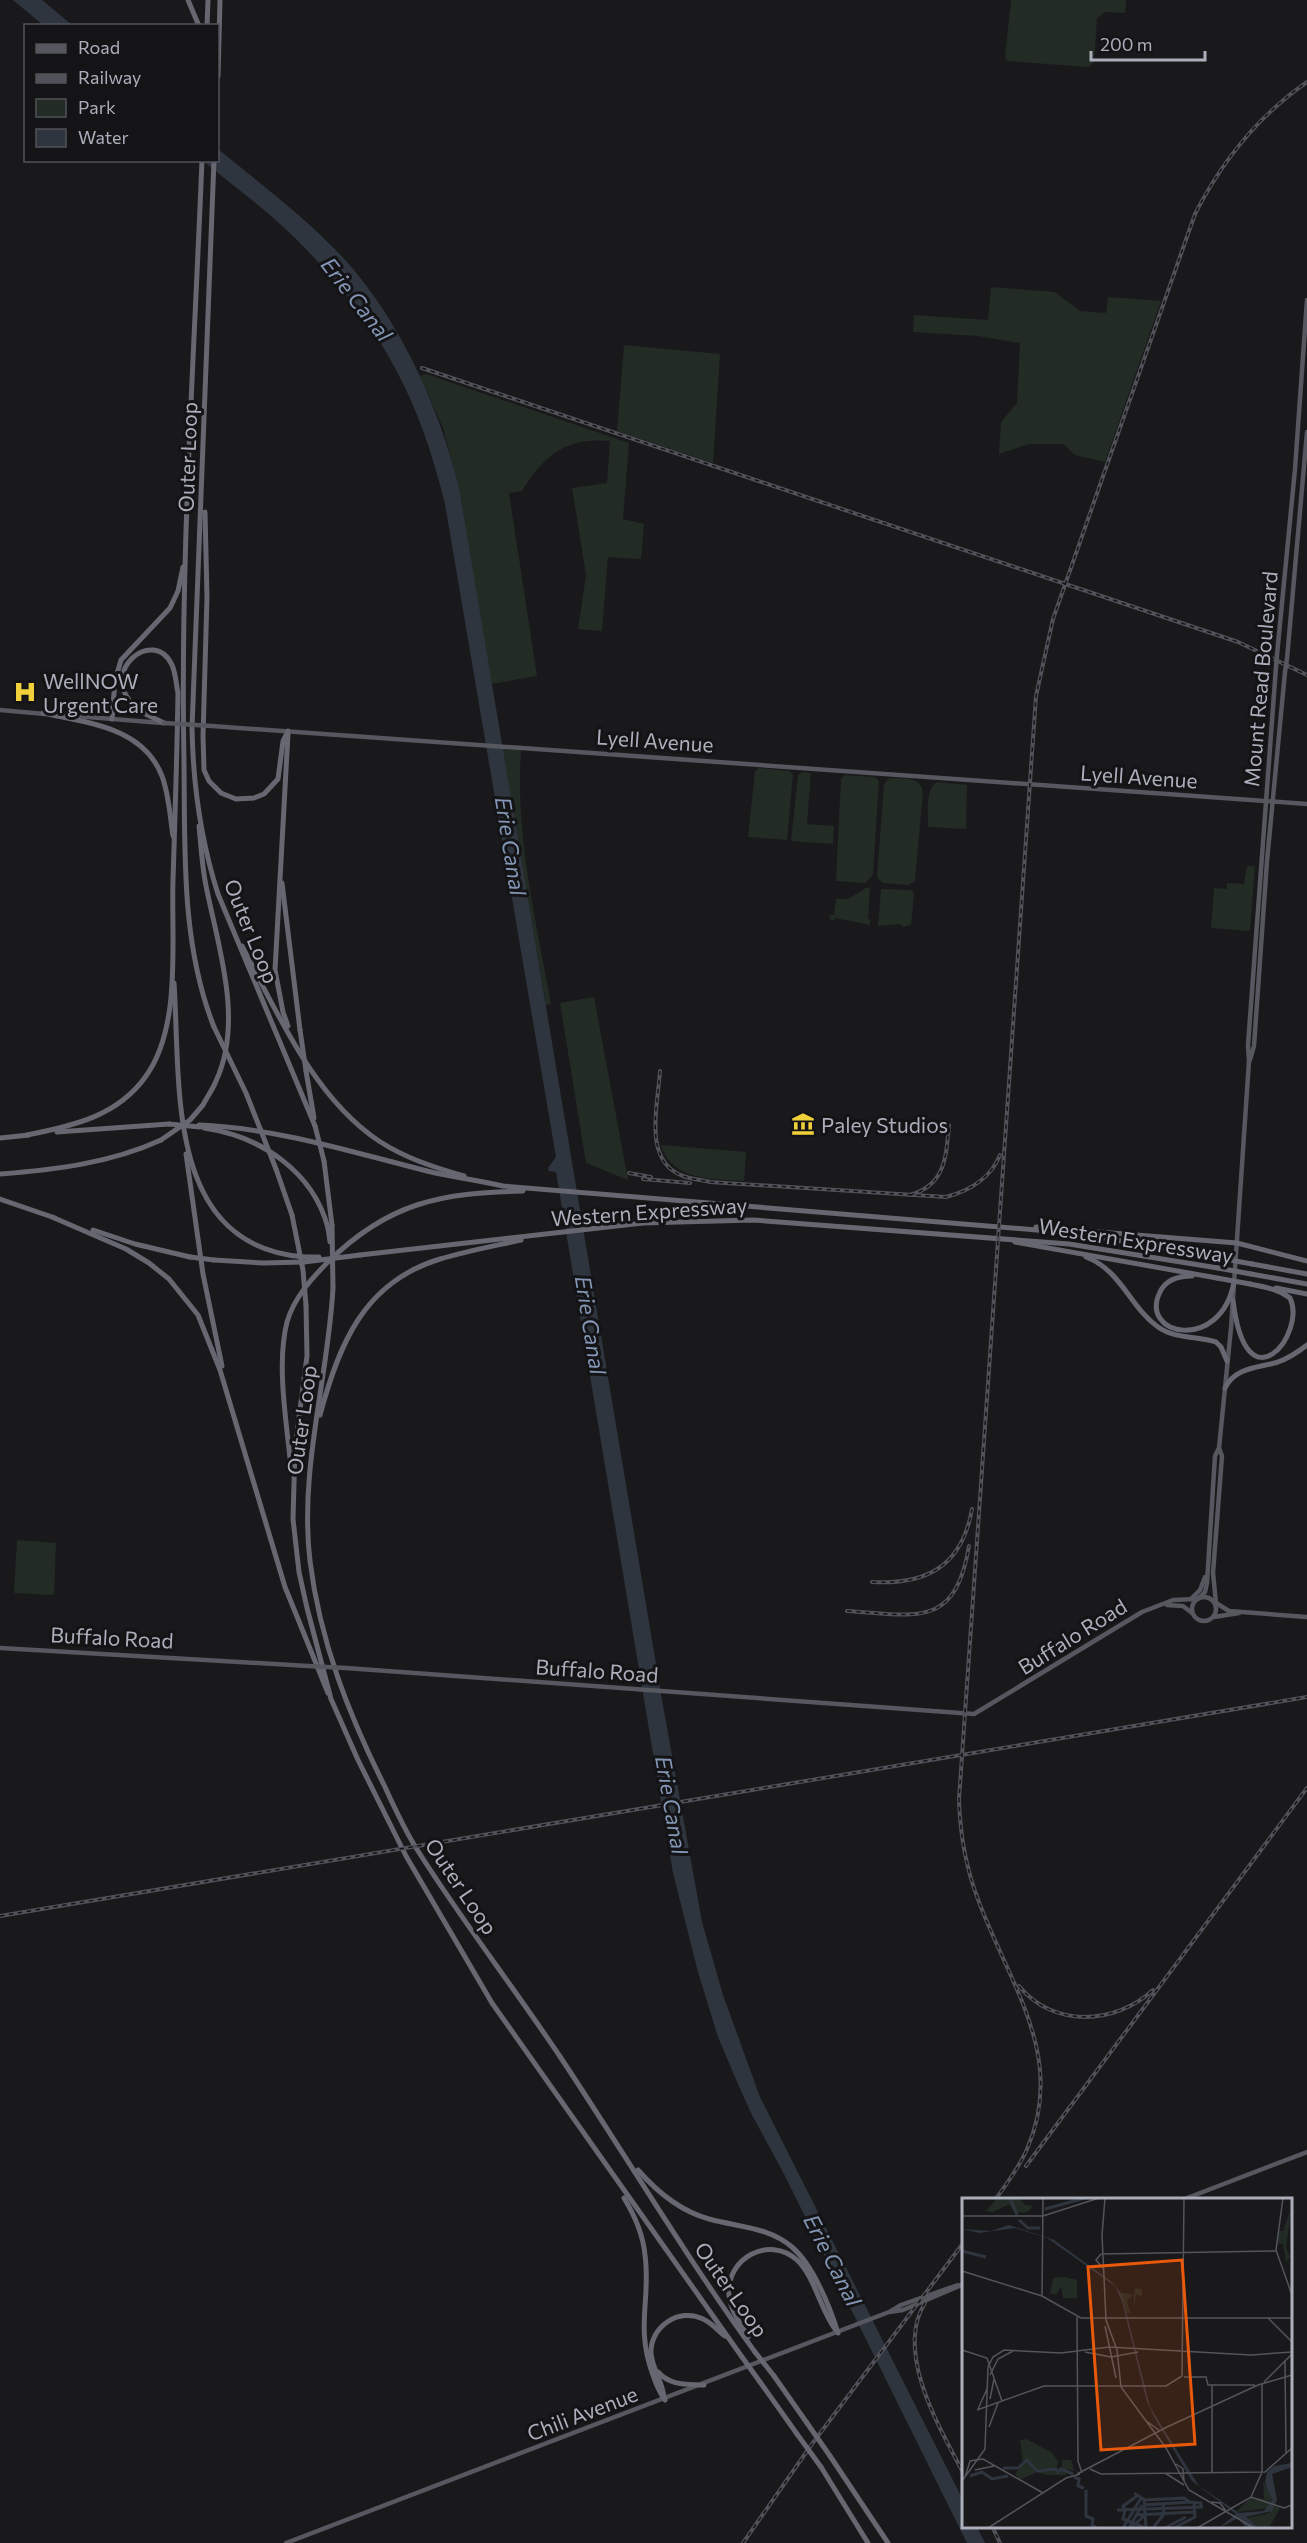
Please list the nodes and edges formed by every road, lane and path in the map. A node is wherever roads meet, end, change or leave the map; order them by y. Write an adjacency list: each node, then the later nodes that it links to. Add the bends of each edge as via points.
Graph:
1 (188, 0): 4 (highway)
2 (208, 0): 5 (highway)
3 (222, 0): 6 (highway)
4 (198, 24)
5 (207, 24)
6 (219, 40)
7 (202, 162): 14 (highway, Outer Loop)
8 (214, 162): 12 (highway, Outer Loop)
9 (1307, 300): 13 (main road, Mount Read Boulevard)
10 (1307, 432): 11 (main road, Mount Read Boulevard)
11 (1302, 496): 13 (main road); 15 (main road, Mount Read Boulevard)
12 (203, 502): 22 (highway, via 207,597 203,736 204,770 209,781 221,793 236,799 264,794 278,779); 23 (highway, Outer Loop, via 192,728)
13 (1292, 512): 15 (main road); 24 (main road, Mount Read Boulevard, bridge)
14 (188, 518): 16 (highway, Outer Loop); 20 (highway, via 176,597 162,620 121,660)
15 (1300, 530): 25 (main road, Mount Read Boulevard, bridge)
16 (183, 683): 17 (highway); 66 (highway, Outer Loop, bridge, via 185,866 201,987 214,1027 246,1092 276,1169 292,1215 303,1270 307,1356)
17 (178, 693): 21 (highway, via 172,664 158,652 140,652 124,668 123,688 133,705); 27 (highway)
18 (0, 710): 19 (main road, Lyell Avenue)
19 (43, 713): 20 (main road, Lyell Avenue); 27 (highway, via 104,727 129,736 142,747 162,776)
20 (112, 719): 21 (main road, Lyell Avenue)
21 (164, 723): 22 (main road, Lyell Avenue, bridge)
22 (288, 731): 24 (main road, Lyell Avenue); 28 (highway)
23 (195, 790): 29 (highway, Outer Loop, via 211,874); 38 (highway, bridge, via 203,866 222,960 228,1014 217,1080 190,1120 161,1140 93,1161)
24 (1265, 801): 25 (main road, Lyell Avenue); 32 (main road, Mount Read Boulevard)
25 (1273, 802): 26 (main road, Lyell Avenue); 32 (main road, Mount Read Boulevard)
26 (1307, 804)
27 (175, 853): 30 (highway)
28 (281, 858): 31 (highway, via 275,970 283,1012); 34 (highway, bridge, via 284,911)
29 (226, 915): 31 (highway); 34 (highway, Outer Loop)
30 (172, 961): 35 (highway, via 164,1036 147,1075 119,1104 94,1118); 37 (highway)
31 (297, 1047): 39 (highway, via 342,1108 379,1141 424,1164)
32 (1250, 1061): 47 (main road, Mount Read Boulevard)
33 (199, 1126): 35 (highway, Western Expressway, bridge, via 120,1126); 39 (highway, Western Expressway, via 254,1130); 44 (highway, via 252,1142 292,1168 314,1194)
34 (315, 1126): 44 (highway, Outer Loop, bridge, via 324,1161)
35 (27, 1135): 36 (highway, Western Expressway)
36 (0, 1138)
37 (186, 1148): 49 (highway, via 205,1197 228,1227 264,1249); 63 (highway, via 195,1229)
38 (0, 1174)
39 (491, 1183): 40 (highway, Western Expressway)
40 (546, 1190): 43 (highway, Western Expressway); 66 (highway, via 474,1192 413,1205 363,1232 315,1275 294,1305 285,1338 285,1395)
41 (0, 1199): 42 (highway, Western Expressway)
42 (52, 1216): 49 (highway, Western Expressway, bridge, via 135,1244 190,1257 263,1263); 63 (highway, via 126,1249 170,1279 205,1329)
43 (986, 1226): 47 (highway, via 1062,1228); 51 (highway, Western Expressway, bridge, via 1089,1236)
44 (330, 1227): 64 (highway, Outer Loop, bridge, via 330,1333)
45 (552, 1233): 46 (highway, Western Expressway, via 677,1221 753,1220); 49 (highway, Western Expressway, bridge); 64 (highway, via 438,1259 386,1287 361,1313 351,1331 336,1362)
46 (979, 1236): 48 (highway); 55 (highway, Western Expressway, bridge, via 1083,1246)
47 (1237, 1243): 50 (highway); 53 (main road, Mount Read Boulevard)
48 (1068, 1251): 52 (highway); 61 (highway, via 1109,1269 1159,1328 1178,1336 1216,1342)
49 (304, 1259)
50 (1307, 1261)
51 (1307, 1274)
52 (1217, 1278): 53 (highway, via 1183,1276 1167,1282 1157,1300 1164,1322 1183,1331 1208,1325 1225,1308); 54 (highway, bridge)
53 (1234, 1282): 57 (main road, Mount Read Boulevard)
54 (1250, 1284): 56 (highway); 58 (highway, via 1286,1295)
55 (1307, 1284)
56 (1307, 1294)
57 (1233, 1300): 59 (highway, via 1242,1338 1252,1351 1277,1356); 61 (main road, Mount Read Boulevard)
58 (1300, 1310)
59 (1298, 1343)
60 (1307, 1345): 62 (highway, via 1285,1359 1240,1372)
61 (1227, 1360): 62 (main road, Mount Read Boulevard)
62 (1225, 1388): 65 (main road, Mount Read Boulevard)
63 (227, 1391): 77 (highway, via 285,1587)
64 (316, 1431): 79 (highway, Outer Loop, via 307,1508 315,1593 330,1658 372,1761 417,1850)
65 (1219, 1448): 67 (main road, Mount Read Boulevard, via 1215,1456); 70 (main road, Mount Read Boulevard, via 1222,1456 1213,1573)
66 (293, 1483): 77 (highway, Outer Loop, via 299,1572)
67 (1207, 1570): 68 (main road, via 1202,1587); 69 (main road, Mount Read Boulevard, via 1207,1586)
68 (1191, 1599): 69 (main road, Buffalo Road); 71 (main road, Buffalo Road)
69 (1197, 1599): 70 (main road); 73 (main road, via 1192,1605)
70 (1216, 1603): 72 (main road, via 1226,1610); 74 (main road)
71 (1161, 1605): 73 (main road, via 1180,1605); 76 (main road, Buffalo Road, bridge, via 1133,1617 974,1714 346,1668)
72 (1250, 1613): 74 (main road); 75 (main road)
73 (1193, 1614): 74 (main road, via 1202,1619)
74 (1214, 1617)
75 (1307, 1617)
76 (0, 1648)
77 (331, 1699): 80 (highway, Outer Loop, via 397,1840 440,1917 492,2003)
78 (1307, 2152): 81 (main road)
79 (628, 2159): 83 (highway, via 657,2190 682,2208 709,2219 764,2231 794,2248 811,2271); 85 (highway, Outer Loop)
80 (607, 2168): 84 (highway, Outer Loop); 88 (highway, via 641,2233 646,2268 643,2340 659,2393)
81 (1185, 2198)
82 (962, 2284): 83 (main road, Chili Avenue)
83 (838, 2332): 85 (highway, via 802,2266 789,2255 764,2250 740,2262 729,2287 733,2310); 87 (main road, Chili Avenue)
84 (729, 2339): 86 (highway, via 703,2319 683,2316 671,2320 659,2328 652,2342); 90 (highway, Outer Loop, bridge, via 821,2467)
85 (755, 2352): 91 (highway, Outer Loop, bridge)
86 (656, 2371): 87 (highway, via 669,2382); 88 (highway)
87 (704, 2385): 88 (main road, Chili Avenue)
88 (665, 2400): 89 (main road, Chili Avenue)
89 (286, 2543)
90 (868, 2543)
91 (888, 2543)

